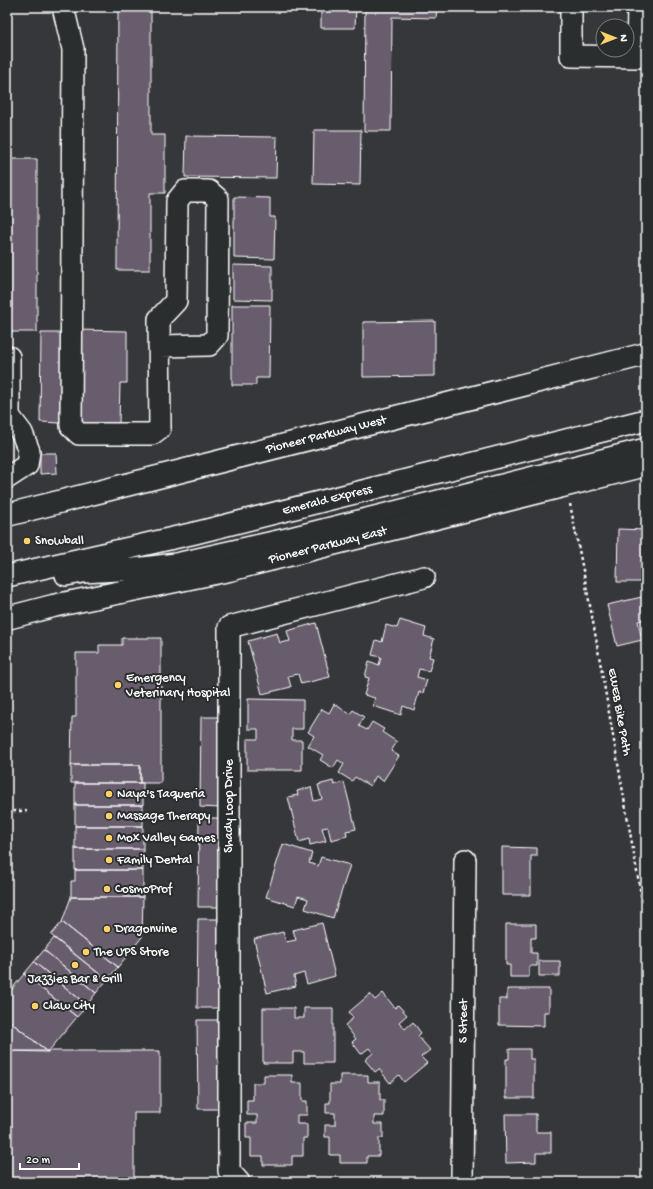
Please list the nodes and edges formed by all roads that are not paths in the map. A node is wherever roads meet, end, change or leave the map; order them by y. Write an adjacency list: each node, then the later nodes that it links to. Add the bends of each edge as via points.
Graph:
1 (63, 7): 4 (street, via 73,49 71,426 79,434 152,434 160,428)
2 (571, 7): 3 (street, via 570,56 637,57)
3 (638, 7)
4 (159, 346): 4 (street, via 159,319 176,301 176,201 185,191 209,191 218,199 217,336 209,345)
5 (646, 354): 12 (main road, Pioneer Parkway West)
6 (7, 357): 7 (street)
7 (8, 416): 11 (street, via 22,433 29,451 27,465)
8 (646, 420): 13 (street, Emerald Express, via 195,533)
9 (646, 449): 15 (street, via 183,563 83,572)
10 (646, 465): 16 (main road, Pioneer Parkway East, via 229,570 53,606)
11 (7, 478)
12 (7, 515)
13 (7, 576)
14 (424, 577): 18 (street, Shady Loop Drive, via 228,627 229,1171)
15 (7, 588)
16 (7, 618)
17 (465, 860): 19 (street, S Street)
18 (239, 1182)
19 (462, 1182)

